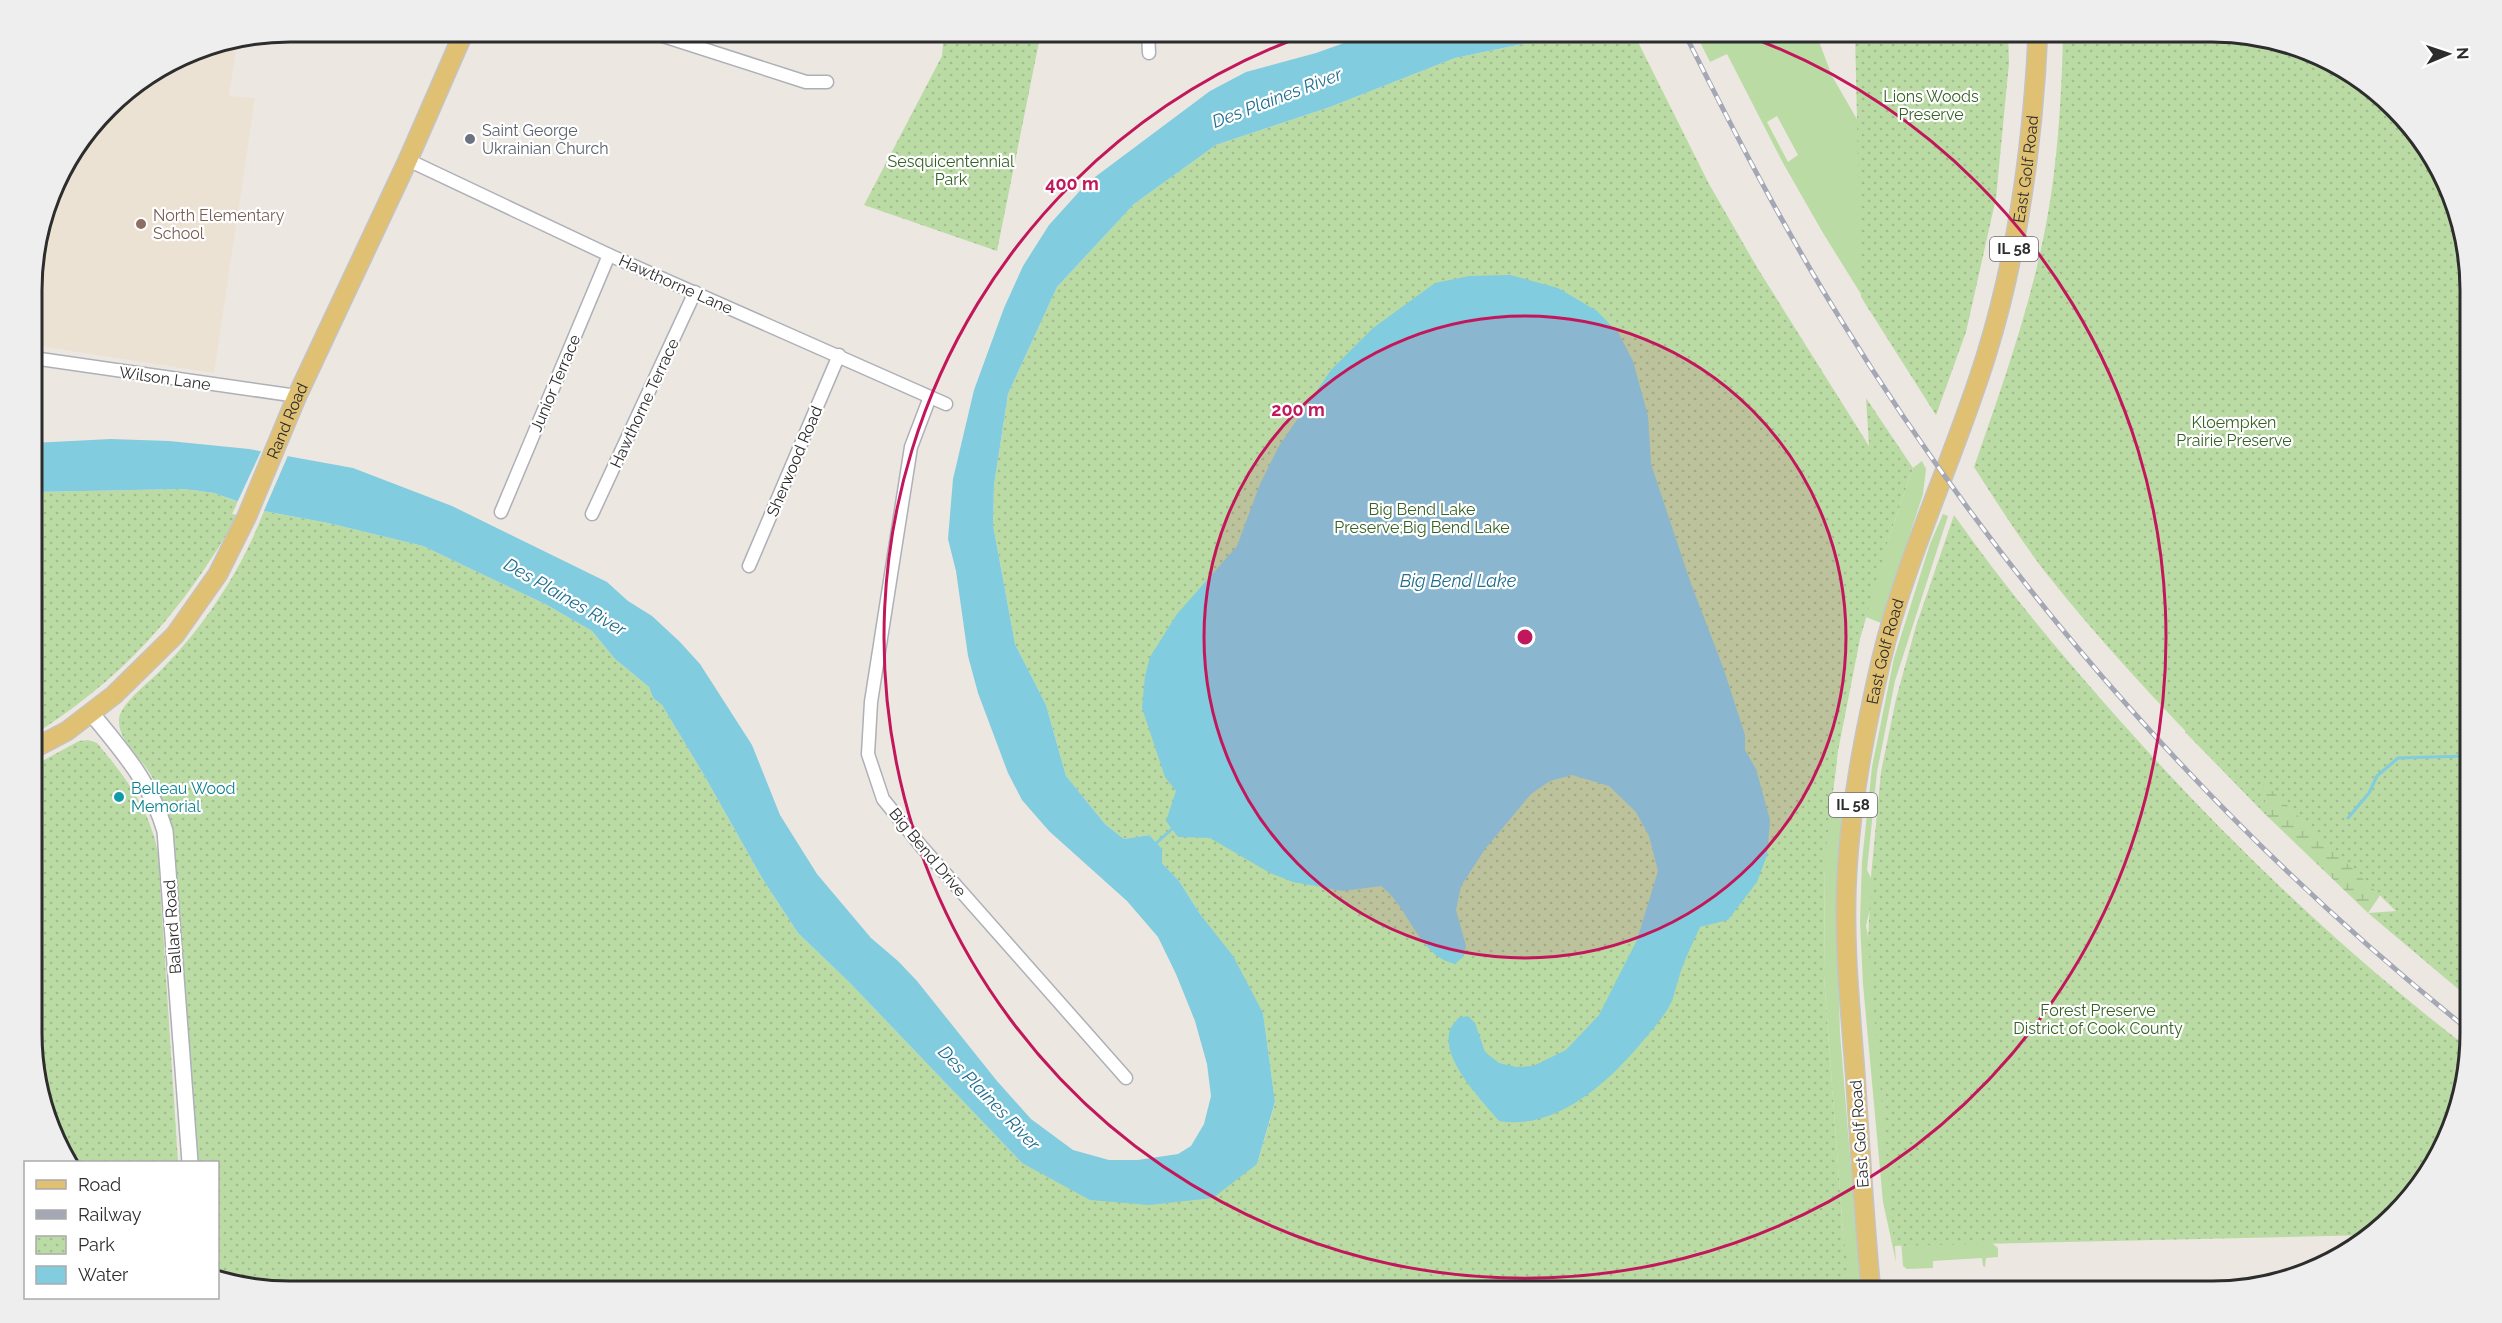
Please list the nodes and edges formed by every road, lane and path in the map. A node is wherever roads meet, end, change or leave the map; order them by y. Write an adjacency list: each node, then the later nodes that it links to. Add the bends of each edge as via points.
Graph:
1 (460, 42): 7 (main road, Rand Road)
2 (682, 42): 6 (street, via 806,82)
3 (1148, 42): 5 (street)
4 (2038, 42): 22 (main road, East Golf Road / IL 58, via 2027,175 2003,297 1986,358 1896,606 1854,802 1847,874 1847,965)
5 (1149, 53)
6 (827, 82)
7 (408, 160): 8 (street, Hawthorne Lane); 12 (main road, Rand Road)
8 (609, 255): 9 (street, Hawthorne Lane); 15 (street, Junior Terrace)
9 (695, 292): 10 (street, Hawthorne Lane); 16 (street, Hawthorne Terrace)
10 (839, 355): 13 (street, Hawthorne Lane); 17 (street, Sherwood Road)
11 (42, 359): 12 (street, Wilson Lane)
12 (297, 396): 18 (main road, Rand Road, via 218,574 175,635)
13 (930, 397): 14 (street, Hawthorne Lane); 20 (street, Big Bend Drive, via 911,447 871,702 868,754 883,799)
14 (946, 404)
15 (501, 512)
16 (592, 514)
17 (749, 566)
18 (92, 714): 19 (main road, Rand Road); 21 (street, Ballard Road, via 143,778 165,831)
19 (42, 744)
20 (1126, 1078)
21 (190, 1161)
22 (1870, 1281)

